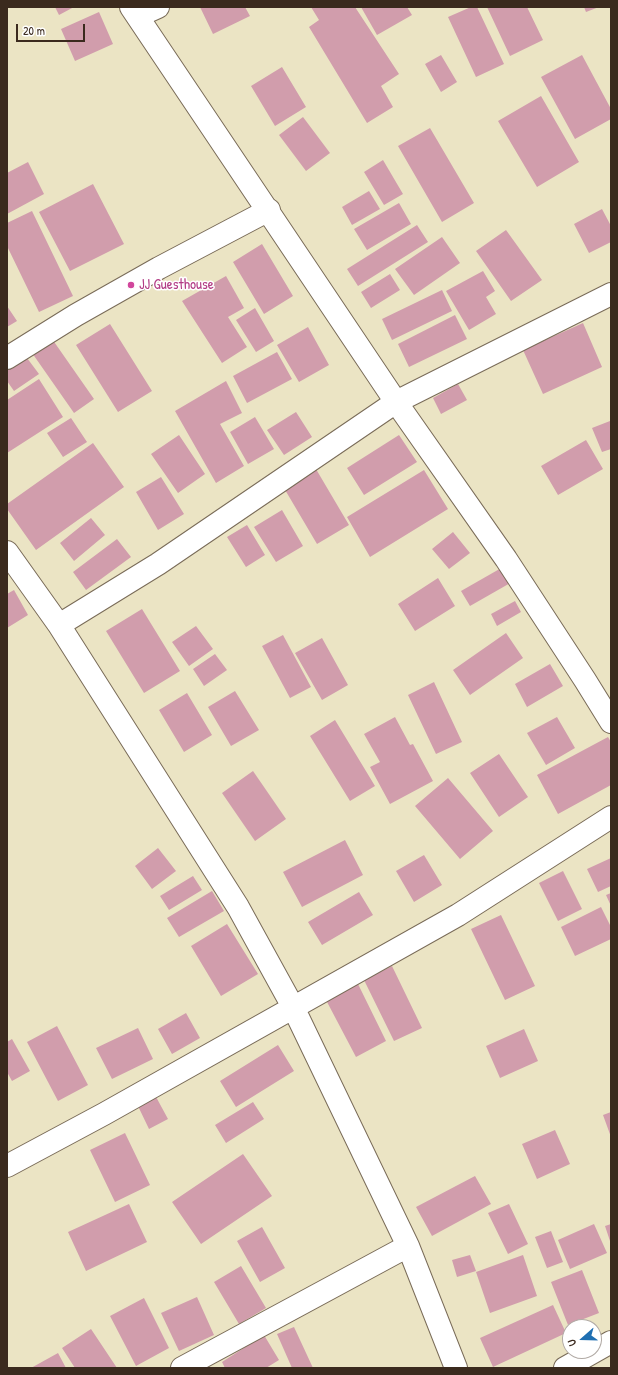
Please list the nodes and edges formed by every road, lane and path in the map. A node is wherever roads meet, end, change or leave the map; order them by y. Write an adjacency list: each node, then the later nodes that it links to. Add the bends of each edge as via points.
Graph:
1 (158, 7): 2 (street)
2 (135, 12): 3 (street)
3 (269, 210): 5 (street, via 103,299); 6 (street)
4 (611, 294): 6 (street)
5 (7, 358)
6 (396, 402): 8 (street, via 158,564); 9 (street, via 506,559)
7 (7, 552): 8 (street)
8 (59, 625): 11 (street, via 238,907)
9 (611, 722)
10 (611, 817): 11 (street, via 458,915)
11 (293, 1007): 12 (street); 13 (street)
12 (7, 1166)
13 (408, 1246): 15 (street); 16 (street)
14 (611, 1342): 17 (street)
15 (182, 1368)
16 (456, 1368)
17 (565, 1368)

